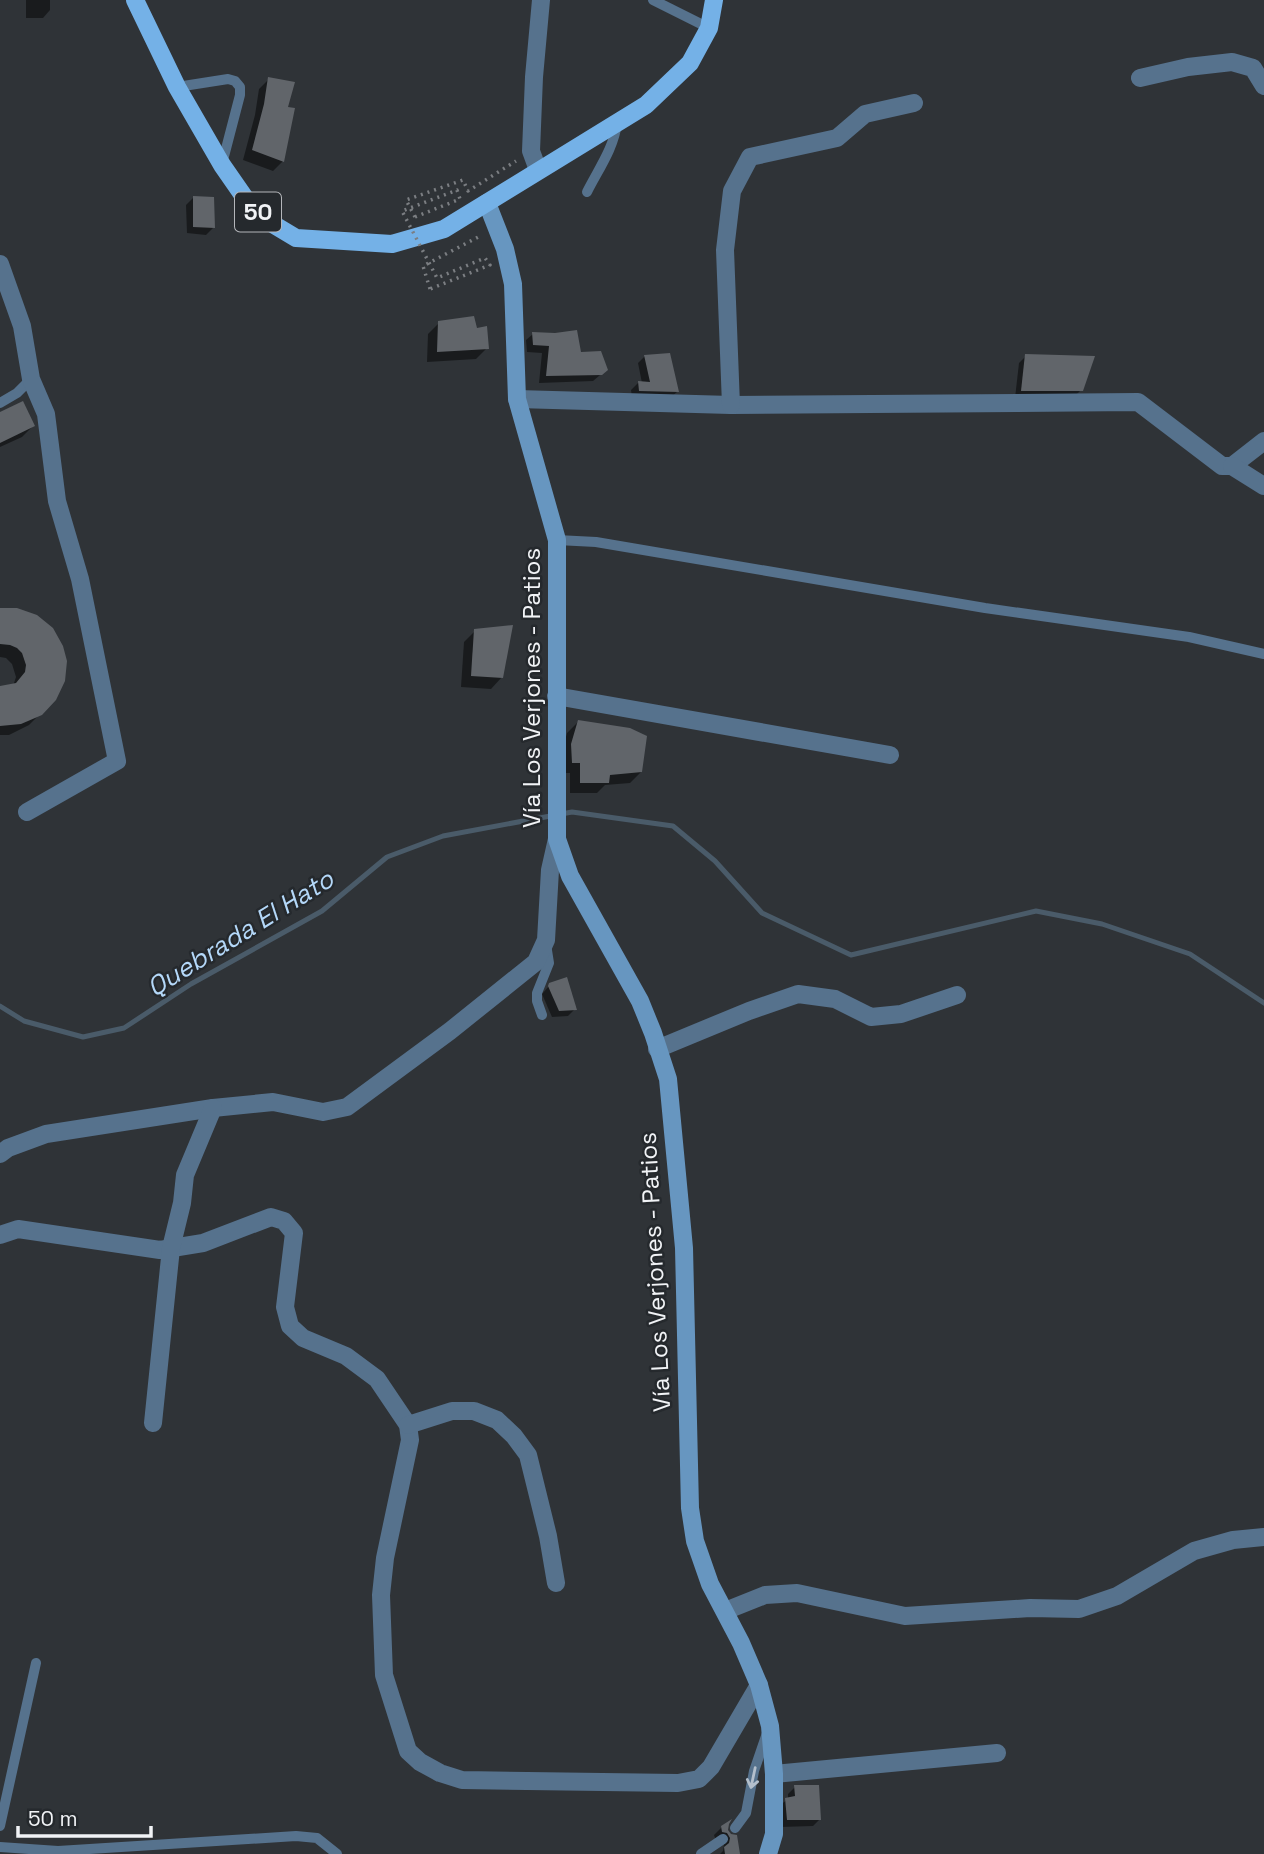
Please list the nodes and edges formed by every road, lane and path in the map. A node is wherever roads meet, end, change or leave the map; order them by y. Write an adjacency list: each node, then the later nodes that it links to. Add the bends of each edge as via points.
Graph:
1 (135, 0): 8 (main road, 50)
2 (541, 0): 11 (street)
3 (653, 0): 5 (lane)
4 (714, 0): 5 (main road, 50)
5 (709, 28): 10 (main road, 50, via 690,63 646,105)
6 (1140, 78): 7 (street, via 1232,61 1254,68)
7 (1264, 86)
8 (177, 88): 12 (main road, 50); 12 (lane, via 228,79 240,87)
9 (914, 103): 21 (street, via 865,114 837,138 750,157 732,191 725,250)
10 (617, 122): 13 (main road, 50); 14 (lane, via 616,135)
11 (531, 151): 13 (street); 16 (path, bridge, via 468,191 463,180 406,200 415,217 460,198 457,190 402,211 437,278 485,258 491,265 430,289 423,266)
12 (222, 165): 15 (main road, 50, via 247,201 296,238 392,244 444,229)
13 (538, 170): 15 (main road, 50)
14 (587, 192)
15 (487, 203): 16 (street, Vía Los Verjones - Patios)
16 (496, 227): 19 (street, Vía Los Verjones - Patios, via 513,284)
17 (0, 264): 18 (street, via 22,326)
18 (31, 379): 20 (lane); 29 (street, via 46,414 57,501 80,579 117,761)
19 (517, 399): 21 (street); 25 (street, Vía Los Verjones - Patios)
20 (0, 403)
21 (731, 405): 23 (street, via 1138,402 1222,466)
22 (1264, 441): 23 (street)
23 (1233, 466): 24 (street)
24 (1264, 486)
25 (557, 540): 26 (lane, via 596,542 985,608 1189,637); 27 (street, Vía Los Verjones - Patios)
26 (1264, 654)
27 (556, 696): 28 (street); 30 (street, Vía Los Verjones - Patios)
28 (890, 755)
29 (27, 812)
30 (557, 824): 31 (street); 34 (street, Vía Los Verjones - Patios, via 570,876 640,1000)
31 (546, 940): 33 (lane, via 549,963 537,993); 35 (street, via 536,962 347,1107 323,1112 273,1102)
32 (957, 995): 34 (street, via 901,1014 871,1017 835,999 798,994)
33 (542, 1015)
34 (657, 1049): 43 (street, Vía Los Verjones - Patios, via 668,1079 684,1248 690,1508 695,1541)
35 (213, 1108): 36 (street, via 46,1135); 38 (street, via 185,1175)
36 (0, 1154)
37 (0, 1235): 38 (street, via 18,1229)
38 (171, 1248): 39 (street); 40 (street, via 203,1243 271,1217 284,1221 294,1233 285,1307 290,1326 303,1338 346,1356 377,1379)
39 (153, 1423)
40 (408, 1425): 42 (street, via 452,1411 474,1411 498,1420 514,1436 528,1455); 45 (street, via 410,1440 382,1582 382,1635 384,1675 408,1752 420,1762 462,1780 678,1783 699,1779 711,1767)
41 (1264, 1537): 43 (street, via 1194,1550 1117,1596 1079,1609 905,1616 797,1593 765,1595)
42 (556, 1583)
43 (725, 1611): 45 (street, Vía Los Verjones - Patios)
44 (36, 1663): 49 (lane)
45 (759, 1685): 46 (street, Vía Los Verjones - Patios)
46 (770, 1726): 48 (street, Vía Los Verjones - Patios); 50 (lane, one-way to 50, via 746,1813)
47 (997, 1753): 48 (street)
48 (774, 1774): 56 (street, Vía Los Verjones - Patios, via 774,1834)
49 (0, 1826)
50 (736, 1828)
51 (723, 1839): 55 (lane)
52 (0, 1847): 53 (lane)
53 (57, 1853): 54 (lane, via 296,1836 317,1838)
54 (337, 1854)
55 (701, 1854)
56 (768, 1854)

